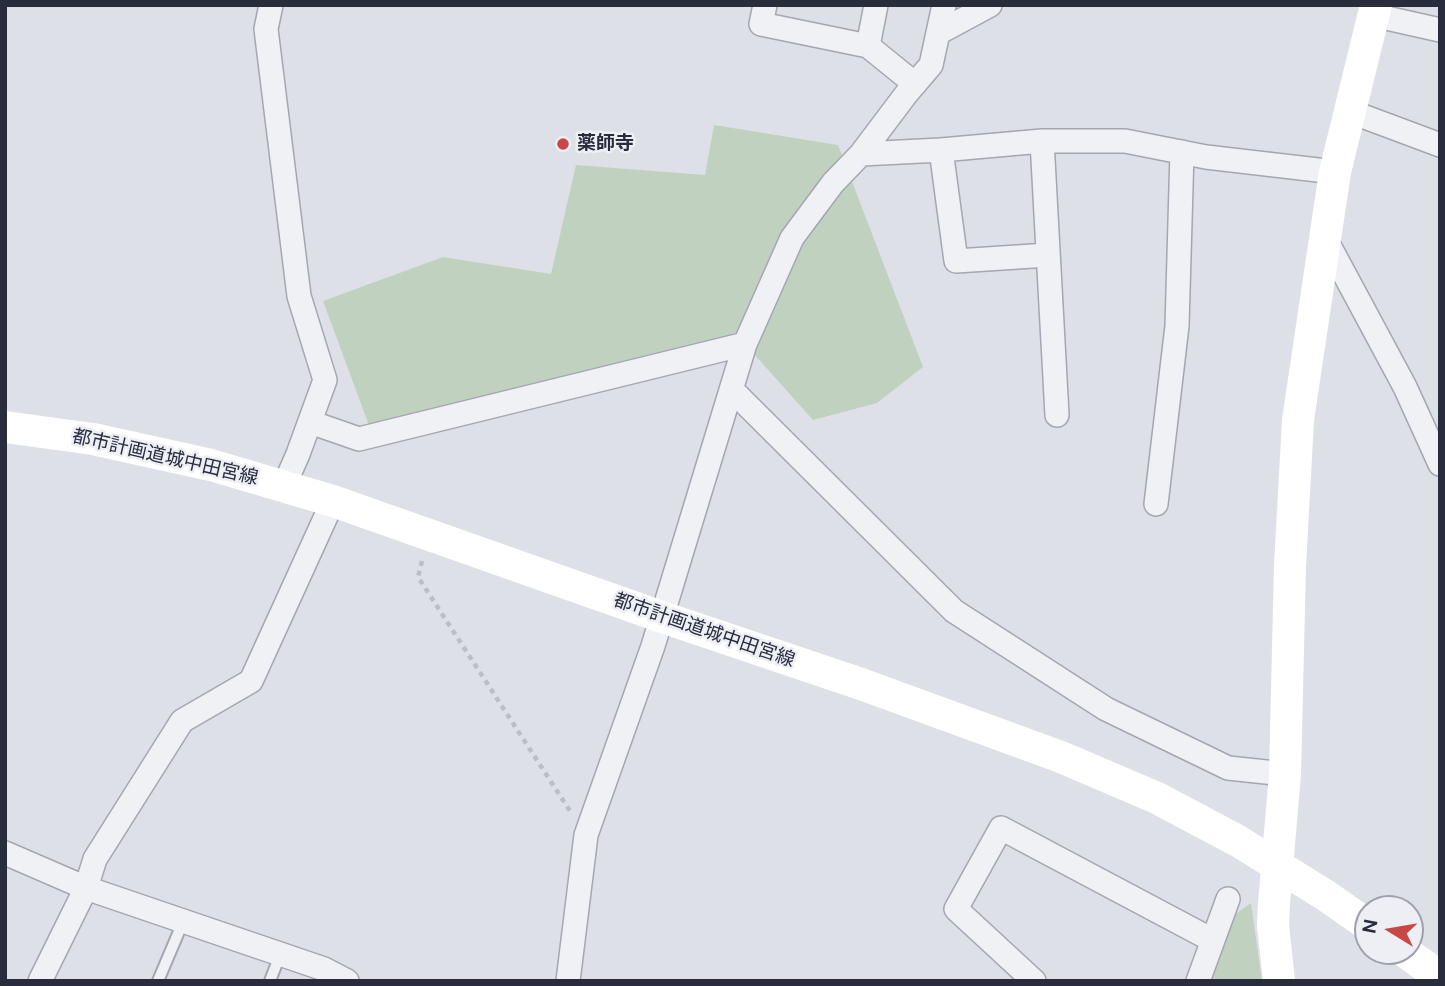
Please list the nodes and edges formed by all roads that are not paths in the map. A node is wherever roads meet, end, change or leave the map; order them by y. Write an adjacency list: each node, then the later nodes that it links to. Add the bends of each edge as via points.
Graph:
1 (271, 5): 23 (street, via 266,29 299,296 325,380)
2 (765, 5): 9 (street, via 761,24)
3 (876, 5): 9 (street)
4 (944, 5): 8 (street)
5 (990, 5): 8 (street)
6 (1374, 10): 7 (street); 11 (street)
7 (1440, 30)
8 (938, 33): 10 (street, via 931,65)
9 (868, 46): 10 (street)
10 (915, 84): 16 (street)
11 (1349, 111): 13 (street); 17 (street)
12 (1042, 141): 14 (street); 15 (street, via 1125,141); 19 (street)
13 (1440, 145)
14 (941, 150): 16 (street); 19 (street, via 956,261)
15 (1182, 152): 17 (street); 28 (street, via 1177,326)
16 (861, 155): 20 (street, via 792,237)
17 (1335, 172): 18 (street)
18 (1325, 238): 25 (street, via 1405,387); 30 (street, via 1298,421)
19 (1048, 255): 22 (street)
20 (745, 344): 21 (street); 23 (street, via 359,439)
21 (732, 390): 29 (street); 30 (street, via 954,611 1106,709 1228,768)
22 (1057, 415)
23 (310, 422): 26 (street)
24 (5, 427): 26 (street, 都市計画道城中田宮線, via 93,439)
25 (1440, 464)
26 (284, 486): 27 (street, 都市計画道城中田宮線)
27 (333, 500): 29 (street, 都市計画道城中田宮線); 33 (street, via 251,681 182,721 95,859)
28 (1156, 504)
29 (662, 617): 32 (street, 都市計画道城中田宮線, via 1061,757 1157,799); 45 (street, via 586,835)
30 (1285, 774): 32 (street)
31 (5, 853): 33 (street)
32 (1278, 865): 35 (street, 都市計画道城中田宮線); 48 (street, via 1273,925)
33 (86, 888): 36 (street); 41 (street)
34 (1228, 899): 37 (street)
35 (1354, 916)
36 (183, 922): 38 (street); 42 (lane)
37 (1212, 940): 46 (street, via 1001,828 956,909); 47 (street)
38 (280, 955): 43 (lane); 44 (street)
39 (1423, 965): 40 (street)
40 (1440, 977)
41 (40, 981)
42 (158, 981)
43 (270, 981)
44 (347, 981)
45 (568, 981)
46 (1034, 981)
47 (1198, 981)
48 (1279, 981)

